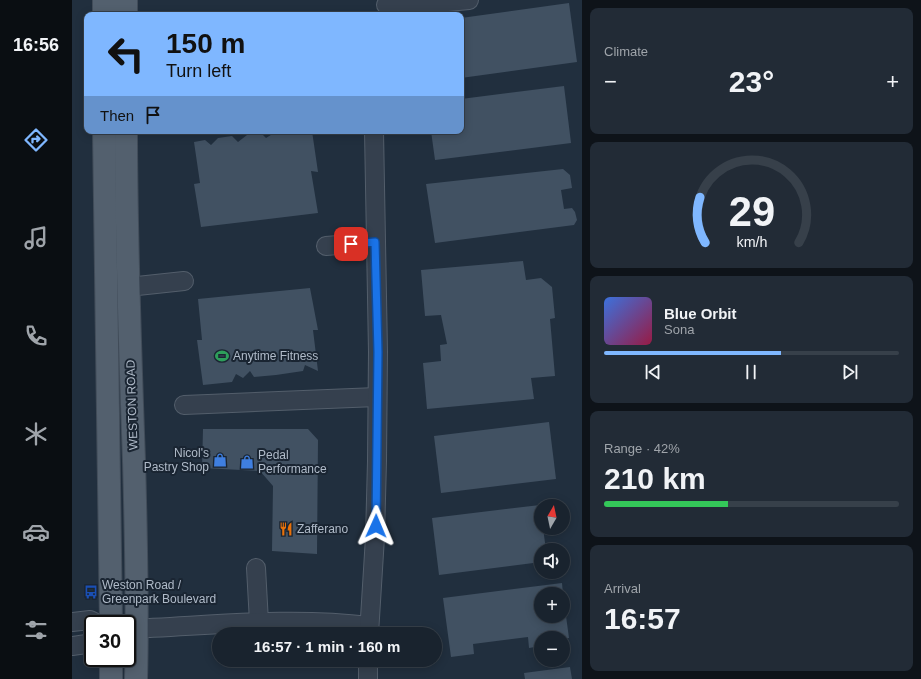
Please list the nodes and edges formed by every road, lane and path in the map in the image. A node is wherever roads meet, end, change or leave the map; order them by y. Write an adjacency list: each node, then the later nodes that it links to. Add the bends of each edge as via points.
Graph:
1 (104, 0): 6 (main road)
2 (126, 0): 7 (main road)
3 (469, 0): 4 (street)
4 (442, 1): 5 (street)
5 (386, 7)
6 (104, 12)
7 (126, 12)
8 (104, 134): 18 (main road, WESTON ROAD)
9 (126, 134): 14 (main road, WESTON ROAD)
10 (374, 134): 11 (street)
11 (375, 242): 12 (street); 15 (street)
12 (326, 246)
13 (184, 282): 14 (street)
14 (128, 287): 19 (main road, WESTON ROAD)
15 (377, 397): 16 (street); 24 (street, via 375,537)
16 (184, 406)
17 (256, 568): 22 (street)
18 (111, 615)
19 (132, 615)
20 (84, 621): 21 (street)
21 (72, 622)
22 (259, 622): 23 (street, via 337,622); 25 (street)
23 (357, 627)
24 (369, 627)
25 (136, 629)
26 (84, 644): 27 (street)
27 (72, 646)
28 (111, 667): 31 (main road)
29 (135, 667): 32 (main road, WESTON ROAD)
30 (368, 667): 33 (street)
31 (111, 679)
32 (136, 679)
33 (368, 679)

